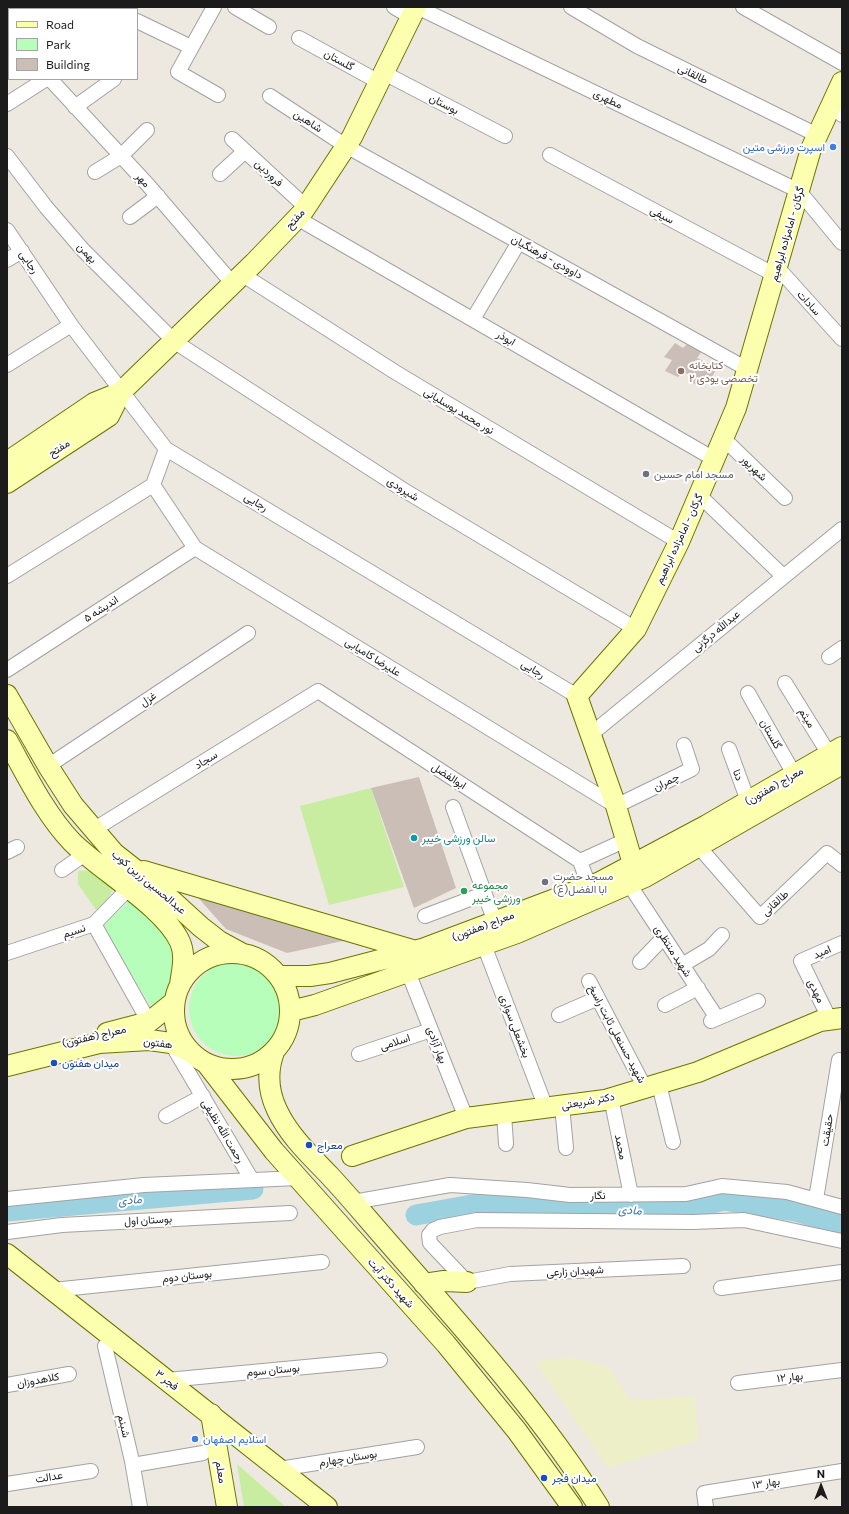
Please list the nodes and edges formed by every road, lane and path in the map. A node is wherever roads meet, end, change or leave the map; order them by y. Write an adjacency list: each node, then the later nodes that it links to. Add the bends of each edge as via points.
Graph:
1 (214, 7): 10 (street)
2 (235, 7): 8 (street)
3 (394, 7): 6 (street, مطهری)
4 (571, 7): 24 (street, طالقانی, via 637,46)
5 (743, 7): 11 (street)
6 (415, 10): 12 (main road, مفتح); 33 (street, مطهری)
7 (138, 21): 10 (street)
8 (269, 27)
9 (299, 38): 12 (street, گلستان)
10 (191, 47): 17 (street, via 178,72)
11 (842, 63)
12 (381, 77): 23 (street, بوستان); 26 (main road, مفتح)
13 (44, 80): 19 (street)
14 (51, 80): 20 (street, مهر)
15 (113, 80): 20 (street)
16 (842, 82): 21 (main road, گرکان - امامزاده ابراهیم)
17 (218, 95)
18 (270, 96): 26 (street, شاهین)
19 (7, 104)
20 (75, 107): 29 (street, مهر)
21 (837, 109): 24 (main road, گرکان - امامزاده ابراهیم)
22 (147, 130): 29 (street)
23 (505, 136)
24 (818, 136): 33 (main road, گرکان - امامزاده ابراهیم, via 811,149)
25 (232, 139): 27 (street, فروردین)
26 (346, 146): 35 (main road, مفتح); 38 (street, داوودی - فرهنگیان)
27 (245, 151): 32 (street); 35 (street, فروردین)
28 (7, 156): 47 (street, بهمن, via 83,250)
29 (121, 156): 31 (street); 34 (street, مهر)
30 (550, 156): 42 (street, سیفی)
31 (95, 172)
32 (220, 174)
33 (799, 191): 39 (street); 42 (main road, گرکان - امامزاده ابراهیم)
34 (158, 196): 36 (street); 43 (street, مهر)
35 (301, 212): 43 (main road, مفتح); 44 (street, ابوذر)
36 (130, 217)
37 (7, 230): 40 (street, رجایی)
38 (519, 242): 44 (street); 49 (street, داوودی - فرهنگیان)
39 (842, 243)
40 (22, 251): 41 (street); 45 (street, رجایی)
41 (7, 260)
42 (776, 271): 46 (street, سادات); 49 (main road, گرکان - امامزاده ابراهیم)
43 (238, 280): 47 (main road, مفتح); 60 (street, نور محمد یوسلیانی)
44 (473, 320): 53 (street, ابوذر)
45 (71, 325): 48 (street); 50 (street, رجایی)
46 (842, 339)
47 (175, 342): 50 (main road, مفتح); 64 (street, شیرودی, via 402,489)
48 (7, 364)
49 (747, 369): 51 (main road, گرکان - امامزاده ابراهیم, via 736,408)
50 (121, 392): 52 (street, رجایی); 54 (main road, مفتح, via 94,403); 55 (main road, مفتح, via 109,416)
51 (723, 438): 53 (main road, گرکان - امامزاده ابراهیم); 58 (street, شهریور)
52 (166, 449): 56 (street); 73 (street, رجایی)
53 (714, 459): 57 (main road, گرکان - امامزاده ابراهیم)
54 (7, 462)
55 (7, 483)
56 (153, 485): 61 (street, علیرضا کامیابی); 62 (street)
57 (699, 495): 60 (main road, گرکان - امامزاده ابراهیم); 63 (street)
58 (785, 498)
59 (842, 528): 63 (street, عبدالله درگزنی)
60 (679, 542): 64 (main road, گرکان - امامزاده ابراهیم)
61 (195, 548): 68 (street, اندیشه ۵); 82 (street, علیرضا کامیابی)
62 (7, 576)
63 (783, 576): 74 (street, عبدالله درگزنی)
64 (636, 629): 73 (main road, گرکان - امامزاده ابراهیم)
65 (248, 633): 79 (street, غزل)
66 (842, 648): 67 (street)
67 (829, 657)
68 (7, 670)
69 (785, 683): 78 (street, میثم)
70 (318, 691): 84 (street, سجاد); 88 (street, ابوالفضل)
71 (748, 693): 80 (street, گلستان)
72 (7, 695): 79 (main road, عبدالحسین زرین کوب)
73 (577, 696): 74 (main road)
74 (590, 735): 82 (main road)
75 (7, 740): 87 (main road, عبدالحسین زرین کوب, via 51,814 71,841)
76 (684, 745): 82 (street, چمران, via 692,770)
77 (729, 749): 81 (street, دنا)
78 (837, 758): 80 (main road, معراج (هفتون)); 86 (main road, معراج (هفتون))
79 (48, 766): 84 (main road, عبدالحسین زرین کوب)
80 (794, 774): 81 (main road, معراج (هفتون))
81 (748, 801): 89 (main road, معراج (هفتون))
82 (616, 806): 85 (main road)
83 (453, 808): 98 (street)
84 (93, 830): 91 (main road, عبدالحسین زرین کوب)
85 (626, 840): 88 (street); 89 (main road)
86 (699, 846): 90 (street, طالقانی, via 760,917 827,853); 93 (main road, معراج (هفتون))
87 (85, 854): 92 (street); 95 (main road, عبدالحسین زرین کوب)
88 (580, 861): 94 (street)
89 (633, 864): 94 (main road, معراج (هفتون))
90 (842, 865)
91 (132, 868): 100 (main road, عبدالحسین زرین کوب); 106 (main road)
92 (62, 870)
93 (629, 884): 102 (street, شهید منتظری); 105 (main road, معراج (هفتون))
94 (589, 886): 98 (main road, معراج (هفتون))
95 (128, 889): 99 (street, نسیم); 103 (main road, عبدالحسین زرین کوب, via 163,918)
96 (478, 896): 97 (street)
97 (425, 916)
98 (495, 922): 106 (main road, معراج (هفتون))
99 (94, 924): 107 (street, نسیم); 125 (street)
100 (201, 927): 103 (main road, via 203,935 199,943 187,947); 108 (main road, عبدالحسین زرین کوب)
101 (722, 935): 111 (street, via 709,949)
102 (664, 937): 110 (street); 111 (street, شهید منتظری)
103 (180, 942): 117 (main road, عبدالحسین زرین کوب, via 183,956)
104 (842, 943): 109 (street, امید)
105 (484, 945): 112 (main road, معراج (هفتون)); 141 (street, بخشعلی سواری)
106 (416, 951): 114 (main road, معراج (هفتون))
107 (7, 953)
108 (241, 953): 113 (main road, via 256,957); 117 (main road, via 223,953 206,959 191,970)
109 (801, 961): 124 (street, مهدی)
110 (640, 962)
111 (682, 965): 116 (street, شهید منتظری)
112 (408, 972): 120 (main road, معراج (هفتون)); 126 (street, بهار آزادی)
113 (280, 976): 114 (main road, معراج (هفتون)); 122 (main road, via 286,987)
114 (310, 976): 120 (main road, via 304,983 304,992)
115 (589, 981): 118 (street, شهید حسنعلی ثابت راسخ)
116 (698, 988): 119 (street, شهید منتظری, via 714,1020); 121 (street)
117 (177, 993): 125 (main road, معراج (هفتون)); 132 (main road, via 174,1020 180,1037)
118 (598, 998): 123 (street); 136 (street, شهید حسنعلی ثابت راسخ)
119 (758, 1001)
120 (314, 1005): 122 (main road, معراج (هفتون))
121 (665, 1005)
122 (291, 1011): 129 (main road, via 286,1033)
123 (559, 1015)
124 (836, 1019): 136 (main road, دکتر شریعتی, via 820,1021 698,1072)
125 (149, 1022): 131 (main road, معراج (هفتون))
126 (431, 1030): 130 (street, اسلامی); 144 (street, بهار آزادی)
127 (99, 1043): 128 (main road, هفتون, via 148,1040); 134 (main road, معراج (هفتون))
128 (171, 1043): 132 (main road, هفتون); 138 (street, رحمت الله نظیفی)
129 (274, 1052): 132 (main road, via 259,1062 242,1068 223,1068); 135 (main road, via 269,1066)
130 (359, 1054)
131 (7, 1056)
132 (198, 1057): 140 (main road, شهید دکتر آیت)
133 (839, 1060): 137 (street, حقیقت)
134 (7, 1066)
135 (270, 1085): 140 (main road, via 260,1076 247,1078 240,1082); 154 (main road, via 277,1110 292,1134)
136 (652, 1086): 139 (main road, دکتر شریعتی); 145 (street, شهید حسنعلی ثابت راسخ)
137 (838, 1089): 153 (street, حقیقت)
138 (203, 1096): 143 (street); 150 (street, رحمت الله نظیفی)
139 (611, 1098): 141 (main road, دکتر شریعتی); 151 (street, محمد)
140 (235, 1099): 149 (main road, شهید دکتر آیت)
141 (554, 1107): 142 (main road, دکتر شریعتی); 147 (street, بخشعلی سواری)
142 (504, 1113): 144 (main road, دکتر شریعتی); 146 (street)
143 (166, 1116)
144 (466, 1118): 148 (main road, دکتر شریعتی)
145 (673, 1142)
146 (506, 1144)
147 (566, 1148)
148 (352, 1156)
149 (298, 1178): 150 (street); 186 (main road, شهید دکتر آیت, via 446,1344 517,1431)
150 (252, 1180): 152 (street, via 144,1185)
151 (631, 1195): 153 (street, نگار, via 686,1194 722,1186 787,1192); 154 (street, نگار, via 570,1195 450,1185)
152 (7, 1199)
153 (816, 1199): 155 (street, نگار)
154 (353, 1202): 164 (main road)
155 (842, 1207)
156 (290, 1213): 157 (street, بوستان اول, via 62,1225)
157 (7, 1232)
158 (842, 1241): 163 (street, via 744,1220 477,1220 433,1230 429,1235 430,1243)
159 (7, 1254): 166 (main road, فجر ۳)
160 (322, 1262): 166 (street, بوستان دوم)
161 (683, 1266): 163 (street, شهیدان زارعی, via 510,1274)
162 (842, 1272): 165 (street)
163 (467, 1282): 164 (main road, via 444,1281); 167 (main road, via 454,1293)
164 (424, 1284): 167 (main road)
165 (721, 1288)
166 (52, 1290): 172 (main road, فجر ۳)
167 (445, 1308): 187 (main road, via 538,1419)
168 (105, 1346): 178 (street, شبنم)
169 (380, 1360): 172 (street, بوستان سوم)
170 (842, 1370): 173 (street, بهار ۱۲)
171 (69, 1374): 174 (street, کلاهدوزان)
172 (167, 1380): 175 (main road, فجر ۳)
173 (738, 1383)
174 (7, 1385)
175 (211, 1414): 179 (main road, فجر ۳); 184 (main road, معلم)
176 (416, 1447): 179 (street, بوستان چهارم)
177 (204, 1453): 178 (street)
178 (133, 1465): 183 (street, شبنم)
179 (280, 1469): 185 (main road, فجر ۳)
180 (91, 1471): 182 (street, عدالت)
181 (842, 1471): 188 (street, بهار ۱۳, via 704,1493)
182 (7, 1484)
183 (140, 1507)
184 (227, 1507)
185 (327, 1507)
186 (572, 1507)
187 (599, 1507)
188 (706, 1507)

